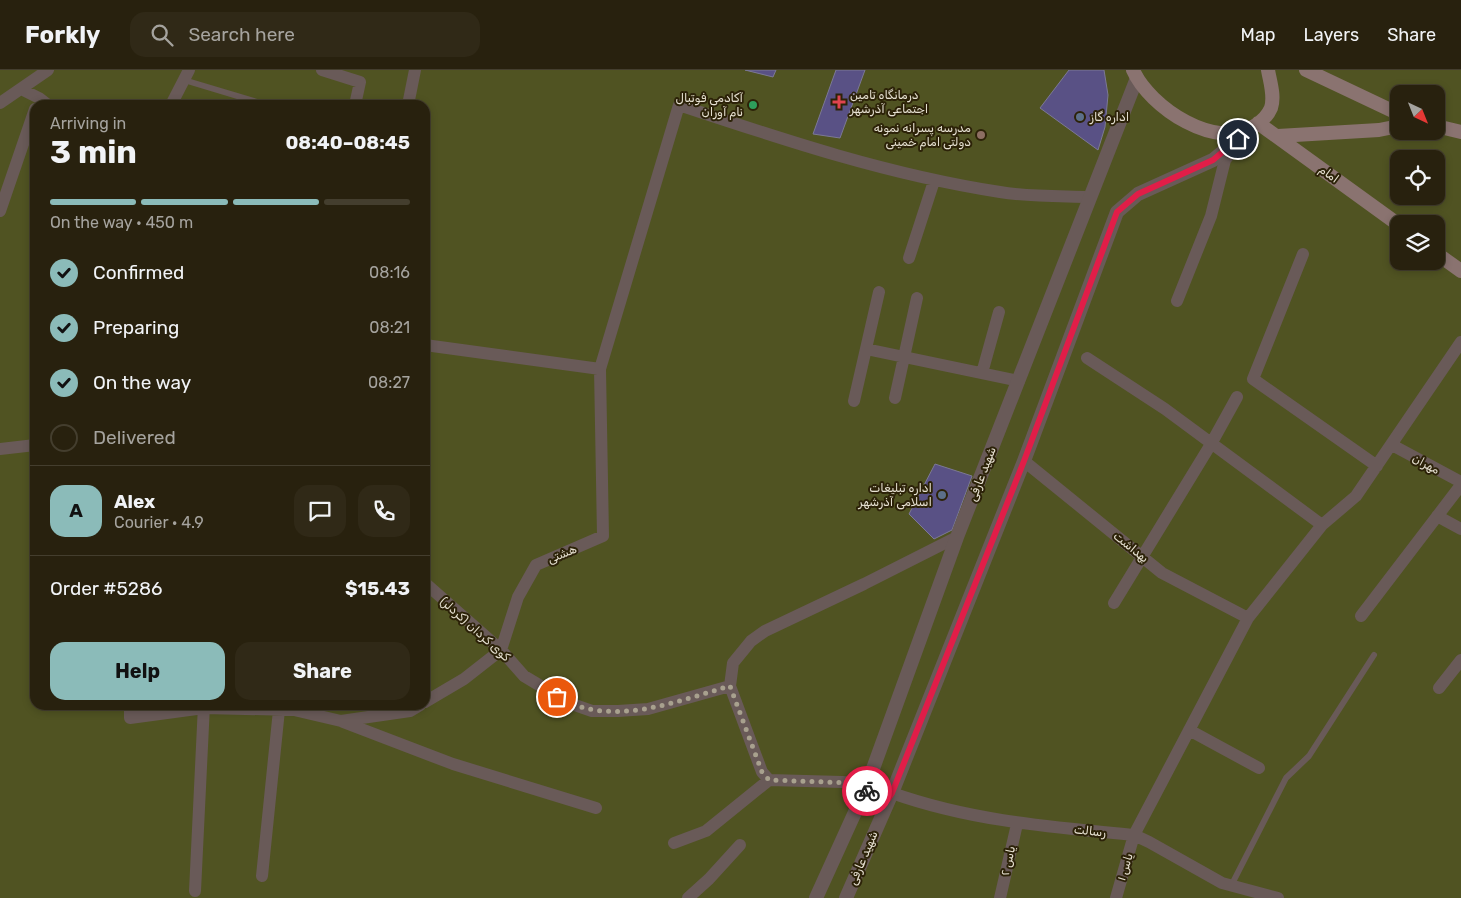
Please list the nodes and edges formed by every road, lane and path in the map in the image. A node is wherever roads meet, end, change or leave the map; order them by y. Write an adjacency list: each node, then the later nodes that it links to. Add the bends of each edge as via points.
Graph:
1 (48, 70): 8 (street)
2 (322, 70): 12 (street, via 360,82)
3 (415, 70): 13 (street)
4 (1268, 70): 16 (main road, via 1271,107)
5 (1306, 70): 15 (main road)
6 (1135, 74): 16 (main road, via 1157,102 1194,126 1236,133); 23 (street, شهید عارفی)
7 (186, 75): 10 (street); 11 (lane)
8 (21, 89): 9 (street); 14 (street)
9 (35, 100)
10 (174, 100)
11 (253, 100)
12 (355, 100)
13 (409, 100)
14 (0, 103)
15 (1390, 110)
16 (1255, 126): 21 (main road, امام); 32 (street, via 1225,160 1211,216); 49 (street, شهید عارفی, via 1213,160 1138,194 1117,212)
17 (1390, 128): 21 (main road)
18 (1445, 128): 20 (main road)
19 (30, 131): 24 (street)
20 (1461, 132)
21 (1278, 136): 25 (main road, امام)
22 (934, 181): 23 (street, via 1002,192); 27 (street); 39 (street, via 783,140 679,104)
23 (1090, 197): 41 (street, شهید عارفی)
24 (0, 211)
25 (1390, 218)
26 (1303, 254): 50 (street, via 1253,378)
27 (909, 258)
28 (1445, 259): 29 (main road)
29 (1461, 271)
30 (879, 292): 36 (street)
31 (917, 298): 37 (street)
32 (1177, 300)
33 (999, 312): 40 (street)
34 (1461, 342): 47 (street, یاس ۱)
35 (430, 346): 39 (street)
36 (866, 348): 37 (street); 44 (street)
37 (903, 357): 40 (street); 43 (street)
38 (1087, 358): 45 (street, via 1165,408)
39 (600, 370): 61 (street, هشتی, via 604,536 536,565 518,597)
40 (982, 373): 41 (street)
41 (1019, 380): 55 (street, شهید عارفی)
42 (1238, 397): 45 (street)
43 (895, 398)
44 (854, 400)
45 (1211, 444): 53 (street); 56 (street)
46 (30, 446): 48 (street)
47 (1392, 446): 50 (street, یاس ۱); 51 (street, مهران)
48 (0, 449)
49 (1024, 461): 56 (street, بهداشت); 77 (street, شهید عارفی)
50 (1377, 466): 53 (street, یاس ۱, via 1356,496)
51 (1461, 483): 52 (street)
52 (1437, 516): 54 (street); 59 (street)
53 (1322, 525): 60 (street, یاس ۱)
54 (1461, 529)
55 (958, 537): 64 (street, via 765,631 751,641 733,663); 76 (street, شهید عارفی)
56 (1143, 557): 58 (street); 60 (street, بهداشت, via 1162,573)
57 (430, 587): 61 (street, کوی کردان (کردلر))
58 (1114, 604)
59 (1361, 616)
60 (1248, 618): 73 (street, یاس ۱)
61 (501, 650): 64 (street, کوی کردان (کردلر), via 524,676 569,703 592,711 648,709); 66 (street, via 464,679)
62 (1374, 655): 84 (lane, via 1309,756 1286,778)
63 (1461, 660): 65 (street)
64 (730, 686): 75 (street, via 762,772)
65 (1439, 688)
66 (430, 697)
67 (130, 710): 68 (street, via 130,718)
68 (184, 710)
69 (204, 710): 85 (street)
70 (279, 710): 72 (street, via 294,710); 83 (street)
71 (411, 710): 72 (street)
72 (341, 721): 78 (street, via 453,764)
73 (1189, 730): 74 (street); 80 (street, یاس ۱)
74 (1259, 768)
75 (769, 780): 76 (street); 81 (street, via 706,831)
76 (867, 784): 77 (street, via 870,796 876,800 884,801); 77 (street, via 876,775 885,775 892,781); 87 (street, شهید عارفی)
77 (891, 793): 79 (street, رسالت, via 925,804); 88 (street, شهید عارفی)
78 (596, 808)
79 (1017, 824): 80 (street, رسالت); 89 (street, یاس ۲)
80 (1134, 836): 84 (street, رسالت); 90 (street, یاس ۱)
81 (674, 843)
82 (740, 845): 86 (street)
83 (262, 876)
84 (1231, 886): 91 (street, رسالت)
85 (195, 891)
86 (688, 898)
87 (816, 898)
88 (846, 898)
89 (1000, 898)
90 (1116, 898)
91 (1278, 898)

